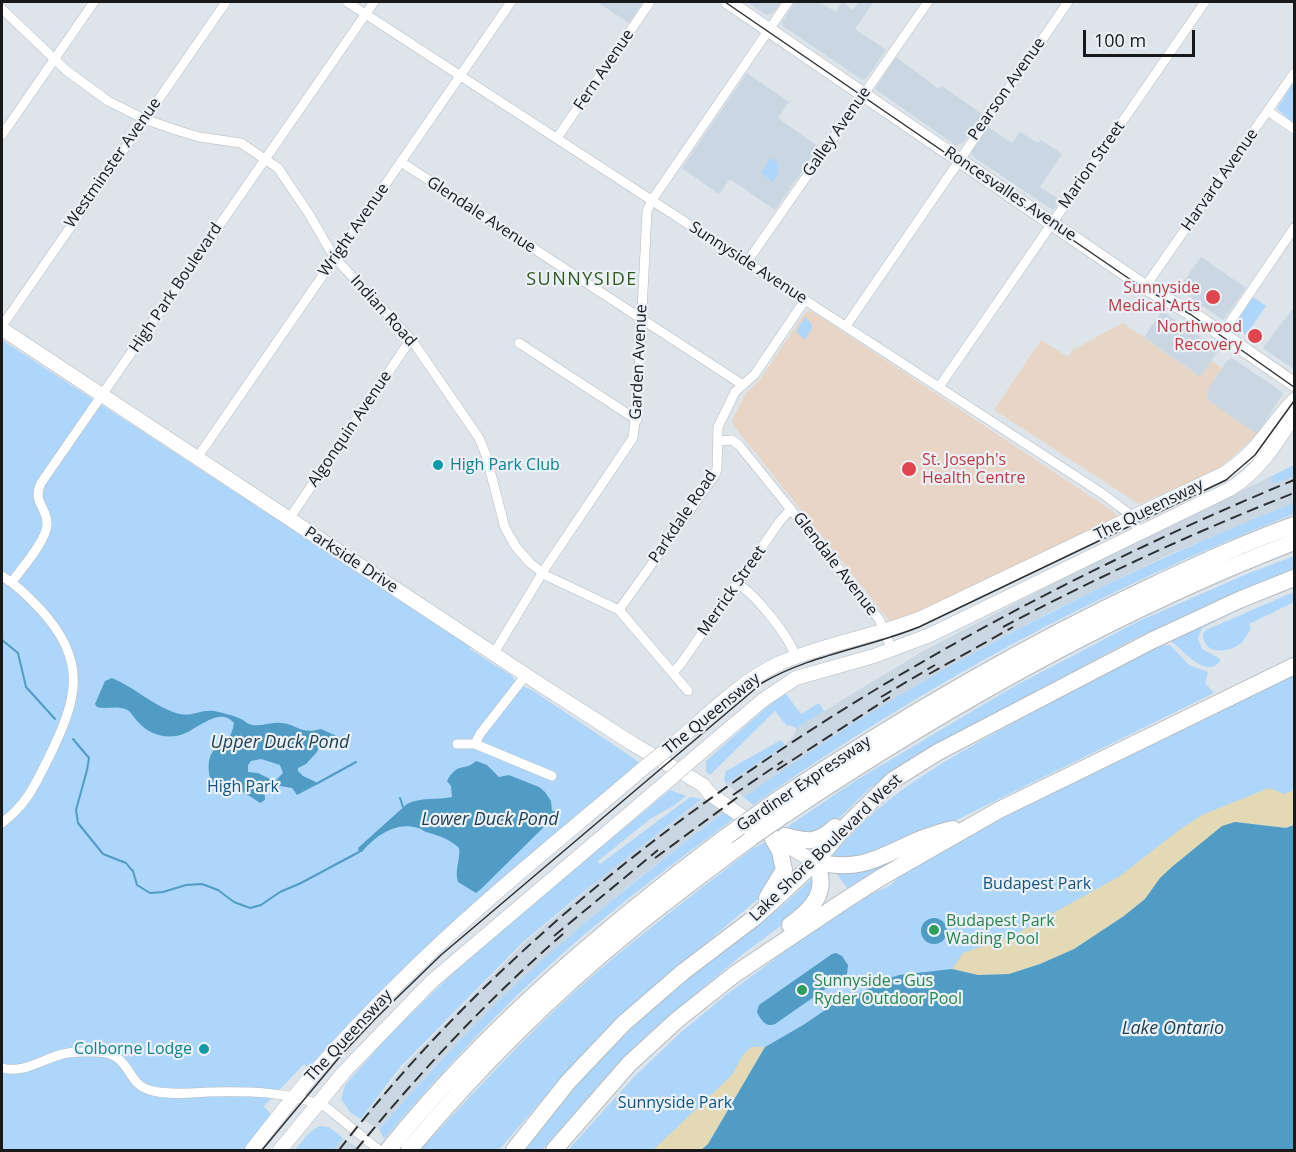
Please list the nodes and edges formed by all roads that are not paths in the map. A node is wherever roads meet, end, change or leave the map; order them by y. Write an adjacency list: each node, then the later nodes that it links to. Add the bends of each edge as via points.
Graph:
1 (94, 2): 15 (street)
2 (225, 2): 20 (street, Westminster Avenue)
3 (347, 2): 13 (street, Sunnyside Avenue)
4 (374, 2): 13 (street, High Park Boulevard)
5 (512, 2): 17 (street, Wright Avenue)
6 (650, 2): 23 (street, Fern Avenue)
7 (728, 2): 14 (main road, Roncesvalles Avenue)
8 (788, 2): 14 (street, Garden Avenue)
9 (928, 2): 18 (street, Galley Avenue)
10 (1068, 2): 25 (street, Pearson Avenue)
11 (1205, 2): 28 (street, Marion Street)
12 (2, 9): 15 (street, Indian Road)
13 (366, 13): 17 (street, Sunnyside Avenue); 24 (street, High Park Boulevard)
14 (769, 29): 18 (main road, Roncesvalles Avenue); 27 (street, Garden Avenue)
15 (54, 60): 20 (street, Indian Road, via 95,92); 22 (street)
16 (1294, 73): 19 (street, Harvard Avenue)
17 (461, 76): 23 (street, Sunnyside Avenue); 26 (street, Wright Avenue)
18 (863, 94): 25 (main road, Roncesvalles Avenue); 31 (street, Galley Avenue)
19 (1268, 111): 21 (street); 32 (street, Harvard Avenue)
20 (144, 119): 24 (street, Indian Road, via 186,134 242,143); 36 (street, Westminster Avenue)
21 (1294, 129)
22 (2, 135)
23 (557, 138): 27 (street, Sunnyside Avenue)
24 (265, 158): 30 (street, Indian Road, via 281,171); 43 (street, High Park Boulevard)
25 (961, 160): 28 (main road, Roncesvalles Avenue); 35 (street, Pearson Avenue)
26 (401, 162): 30 (street, Wright Avenue); 34 (street, Glendale Avenue)
27 (652, 200): 31 (street, Sunnyside Avenue); 34 (street, Garden Avenue, via 647,211)
28 (1052, 223): 32 (main road, Roncesvalles Avenue); 42 (street, Marion Street)
29 (1294, 228): 37 (street)
30 (334, 257): 38 (street, Indian Road); 48 (street, Wright Avenue)
31 (747, 262): 33 (street, Sunnyside Avenue)
32 (1145, 287): 37 (main road, Roncesvalles Avenue)
33 (805, 300): 35 (street, Sunnyside Avenue); 41 (street, Parkdale Road, via 755,374)
34 (641, 318): 41 (street, Glendale Avenue); 46 (street, Garden Avenue)
35 (846, 326): 42 (street, Sunnyside Avenue)
36 (2, 327): 43 (main road, Parkside Drive)
37 (1222, 334): 40 (main road, Roncesvalles Avenue)
38 (411, 339): 50 (street, Algonquin Avenue); 55 (street, Indian Road, via 479,438 505,528)
39 (519, 343): 46 (street)
40 (1294, 384)
41 (742, 385): 47 (street, Parkdale Road, via 718,427)
42 (939, 387): 51 (street, Sunnyside Avenue, via 1125,509)
43 (102, 395): 48 (main road, Parkside Drive); 58 (street, High Park Boulevard, via 40,486 38,497 47,520 46,532)
44 (1294, 400): 51 (main road, The Queensway, via 1260,444 1233,468)
45 (1294, 416): 53 (main road, The Queensway, via 1276,445 1247,477)
46 (636, 420): 55 (street, Garden Avenue, via 633,438)
47 (718, 441): 49 (street, Glendale Avenue, via 732,440 739,445); 60 (street, Parkdale Road, via 715,475)
48 (197, 458): 50 (main road, Parkside Drive)
49 (791, 509): 59 (street, Merrick Street); 61 (street, Glendale Avenue, via 870,607)
50 (289, 519): 63 (main road, Parkside Drive)
51 (1132, 519): 53 (street, Sunnyside Avenue); 61 (main road, The Queensway, via 950,606)
52 (1294, 525): 73 (highway, Gardiner Expressway, via 1179,573 1032,645 886,728)
53 (1140, 533): 62 (main road, The Queensway)
54 (1294, 542): 73 (highway, Gardiner Expressway, via 1148,604 1042,658)
55 (542, 573): 60 (street, Indian Road); 63 (street, Garden Avenue)
56 (2, 576): 58 (street)
57 (1294, 578): 72 (highway, Lake Shore Boulevard West, via 1151,641 938,752)
58 (12, 582): 75 (street, via 60,634 70,657 73,683 71,705 59,737 26,801)
59 (737, 583): 64 (street, via 780,630); 66 (street, Merrick Street)
60 (619, 610): 66 (street, Indian Road)
61 (885, 632): 62 (street, Glendale Avenue); 64 (main road, The Queensway)
62 (892, 650): 82 (main road, The Queensway, bridge, via 796,678 763,700 440,974)
63 (494, 653): 67 (main road, Parkside Drive)
64 (796, 657): 81 (main road, The Queensway, bridge, via 742,686 425,958)
65 (1294, 666): 74 (highway)
66 (673, 672): 68 (street, Indian Road)
67 (526, 675): 70 (street); 76 (main road, Parkside Drive)
68 (688, 691)
69 (457, 744): 70 (street)
70 (475, 744): 71 (street)
71 (552, 776)
72 (893, 780): 76 (highway, via 863,800 820,839 806,841); 77 (highway, Lake Shore Boulevard West)
73 (778, 809): 83 (highway, Gardiner Expressway, bridge, via 752,837 655,910 560,992); 83 (highway, Gardiner Expressway, bridge, via 727,836 618,920 540,988 469,1058)
74 (982, 820): 77 (highway, via 926,837 863,864); 79 (highway, via 880,878)
75 (2, 823)
76 (779, 836): 77 (main road, Parkside Drive); 78 (highway, via 784,870)
77 (815, 862): 78 (highway, Lake Shore Boulevard West); 79 (highway, via 821,884 815,901)
78 (754, 918): 88 (highway, Lake Shore Boulevard West, via 682,972 624,1023 568,1082)
79 (768, 951): 89 (highway, via 646,1048)
80 (2, 1068): 81 (street, via 27,1068 64,1053 102,1052 119,1058 134,1080 154,1092 245,1091)
81 (294, 1097): 82 (street); 84 (main road, The Queensway)
82 (317, 1103): 85 (main road, The Queensway); 86 (street)
83 (411, 1140): 87 (highway, Gardiner Expressway)
84 (252, 1150)
85 (280, 1150)
86 (379, 1150)
87 (388, 1150)
88 (514, 1150)
89 (554, 1150)

